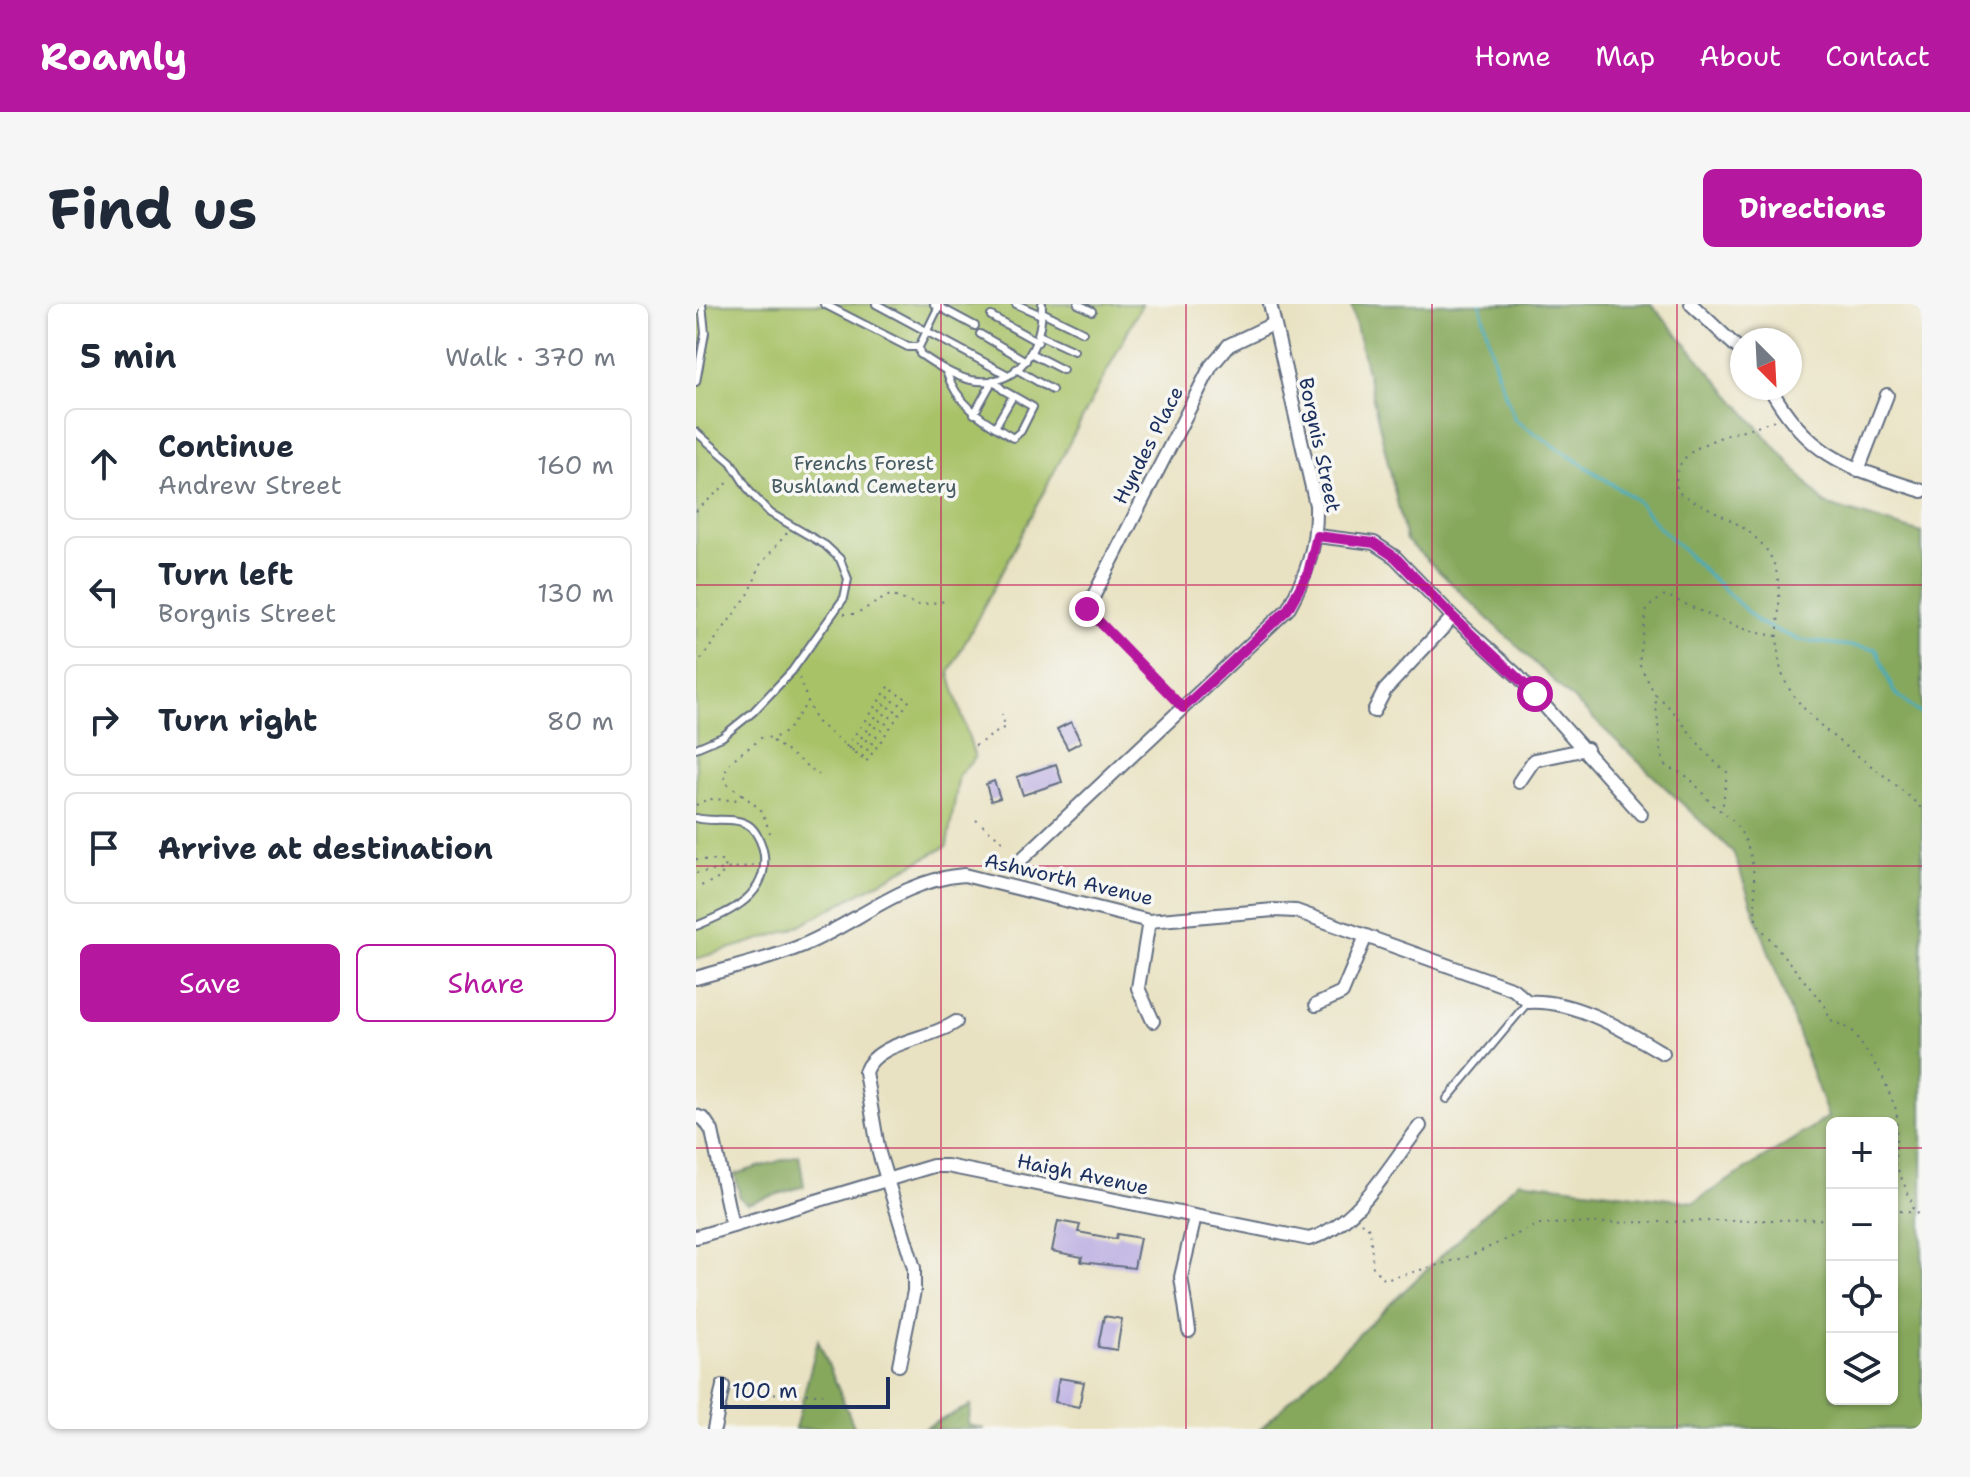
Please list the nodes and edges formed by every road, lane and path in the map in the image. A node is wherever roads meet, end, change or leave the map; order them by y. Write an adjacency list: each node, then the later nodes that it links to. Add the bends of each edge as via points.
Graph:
1 (702, 304): 28 (lane, via 705,333)
2 (824, 304): 19 (lane, via 908,347)
3 (876, 304): 14 (lane)
4 (1016, 304): 9 (lane)
5 (1078, 304): 10 (lane)
6 (1270, 304): 12 (street, Borgnis Street)
7 (1691, 304): 18 (street)
8 (937, 305): 13 (lane); 14 (lane)
9 (1042, 310): 15 (lane); 17 (lane)
10 (1092, 311)
11 (991, 316): 17 (lane)
12 (1273, 324): 42 (street, Borgnis Street, via 1316,505); 44 (street, Hyndes Place, via 1229,345 1211,366)
13 (975, 326)
14 (927, 330): 19 (lane); 26 (lane)
15 (1083, 332)
16 (980, 334): 22 (lane)
17 (1038, 338): 20 (lane); 21 (lane)
18 (1730, 341)
19 (919, 347): 25 (lane, via 920,354)
20 (1074, 351)
21 (1032, 354): 22 (lane); 24 (lane)
22 (1026, 361): 23 (lane)
23 (1016, 369): 26 (lane); 29 (lane)
24 (1063, 370)
25 (946, 371): 27 (lane, via 971,380); 34 (lane, via 951,387)
26 (1006, 374): 27 (lane)
27 (993, 380): 31 (lane); 34 (lane)
28 (696, 382)
29 (1052, 390)
30 (1887, 395): 37 (street)
31 (1013, 396): 35 (lane); 35 (lane, via 1033,407 1021,431 1013,438)
32 (1777, 400): 33 (street)
33 (1782, 409): 37 (street, via 1818,450); 47 (path, via 1774,421 1694,449 1682,458 1675,481 1678,492 1760,541 1775,562 1781,599)
34 (974, 414): 35 (lane)
35 (995, 427)
36 (696, 432): 38 (lane)
37 (1858, 470): 39 (street)
38 (739, 475): 40 (path); 41 (lane, via 770,513)
39 (1922, 491)
40 (696, 511)
41 (792, 525): 45 (lane, via 840,559 848,579); 48 (path)
42 (1317, 536): 46 (street, via 1374,543 1395,557); 57 (street, Borgnis Street, via 1308,573 1288,609)
43 (946, 601): 45 (path, via 918,605 890,595 855,614)
44 (1087, 609): 57 (path)
45 (834, 612): 49 (lane)
46 (1453, 617): 58 (street, via 1385,690); 64 (street)
47 (1777, 636): 53 (path, via 1710,618 1665,595 1647,608 1639,664); 72 (path, via 1788,688 1820,723)
48 (696, 666)
49 (792, 671): 56 (path, via 800,679); 62 (lane, via 722,737)
50 (891, 684): 63 (path)
51 (896, 687): 65 (path)
52 (901, 691): 66 (path)
53 (1655, 694): 73 (path, via 1674,710 1705,756 1727,772); 73 (path, via 1666,767 1689,775)
54 (906, 695): 67 (path)
55 (911, 698): 67 (path, via 866,762)
56 (806, 705): 60 (path, via 784,736); 63 (path, via 824,731)
57 (1183, 708): 79 (street, Borgnis Street)
58 (1374, 711)
59 (1002, 714): 61 (path, via 1005,727)
60 (773, 740): 68 (path); 70 (path, via 762,737 730,761 725,782)
61 (975, 746)
62 (696, 748)
63 (846, 748): 65 (path)
64 (1587, 749): 69 (street, via 1534,760); 74 (street)
65 (851, 752): 66 (path)
66 (856, 755): 67 (path)
67 (861, 758)
68 (819, 775)
69 (1519, 782)
70 (741, 794): 71 (path, via 735,800 708,799); 77 (path, via 762,811)
71 (696, 805)
72 (1922, 809)
73 (1722, 812): 100 (path, via 1749,846 1757,877 1756,922 1831,1020 1852,1030 1882,1075 1897,1112 1895,1163)
74 (1641, 814)
75 (696, 818): 81 (lane, via 750,826 763,846)
76 (976, 820): 78 (path)
77 (770, 833)
78 (1005, 843)
79 (1023, 858): 84 (path)
80 (696, 859): 82 (path, via 721,861)
81 (765, 864): 82 (path); 87 (lane, via 753,894 731,911)
82 (724, 869): 83 (path); 85 (path, via 720,878)
83 (696, 873)
84 (990, 881): 86 (street, Ashworth Avenue); 89 (street, Ashworth Avenue, via 964,875 937,877 910,886 798,948)
85 (696, 888)
86 (1149, 921): 88 (street, Ashworth Avenue, via 1285,910); 92 (street, via 1138,988)
87 (696, 926)
88 (1366, 936): 90 (street, Ashworth Avenue, via 1513,989); 91 (street, via 1342,993)
89 (696, 978)
90 (1528, 1002): 94 (street, Ashworth Avenue, via 1552,1000); 95 (lane)
91 (1316, 1005)
92 (1153, 1021)
93 (956, 1022): 98 (street, via 940,1033 878,1053 868,1062 865,1072)
94 (1663, 1053)
95 (1447, 1099)
96 (696, 1116): 105 (street, via 712,1131)
97 (1420, 1126): 101 (street, Haigh Avenue)
98 (888, 1180): 103 (street, Haigh Avenue, via 947,1166); 105 (street, Haigh Avenue); 108 (street, via 914,1268)
99 (1898, 1211): 100 (path)
100 (1912, 1212): 102 (path)
101 (1351, 1213): 103 (street, Haigh Avenue, via 1328,1233 1309,1239); 104 (path, via 1370,1229 1373,1268 1385,1280 1470,1256 1539,1224)
102 (1922, 1214)
103 (1195, 1217): 107 (street, via 1181,1277)
104 (1826, 1219)
105 (732, 1226): 106 (street, Haigh Avenue)
106 (696, 1237)
107 (1189, 1331)
108 (899, 1365)
109 (722, 1389): 110 (path); 111 (street)
110 (823, 1394)
111 (714, 1429)

